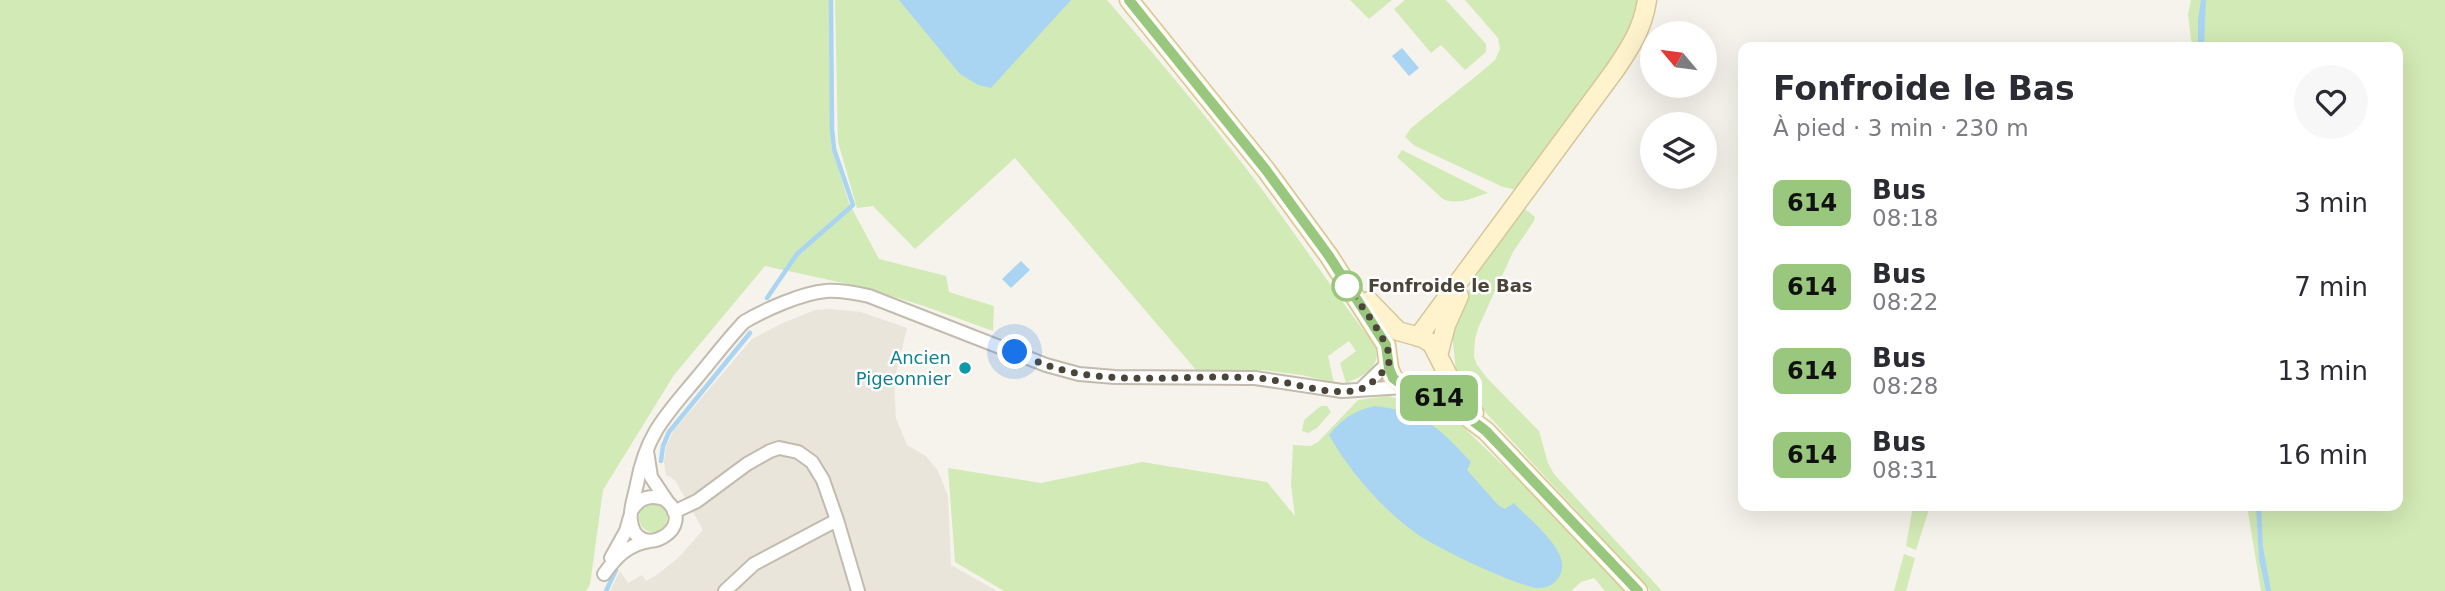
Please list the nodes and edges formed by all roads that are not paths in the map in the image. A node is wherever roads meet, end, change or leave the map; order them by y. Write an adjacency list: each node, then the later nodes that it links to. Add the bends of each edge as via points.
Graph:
1 (1129, 0): 4 (street)
2 (1647, 0): 3 (street, via 1635,40)
3 (1488, 244): 5 (street); 6 (street, via 1455,303 1443,332)
4 (1329, 256): 5 (street, via 1387,321); 7 (street, via 1378,330)
5 (1415, 337): 6 (street, via 1428,340); 7 (street, via 1397,343)
6 (1440, 356): 8 (street, via 1440,371 1430,384); 10 (street, via 1457,391)
7 (1389, 360): 8 (street, via 1393,378); 9 (street)
8 (1408, 388): 9 (street); 10 (street, via 1447,401)
9 (1361, 390): 11 (street, via 1255,378 1079,374 869,296 827,291 744,322 667,411)
10 (1486, 431): 18 (street)
11 (648, 446): 12 (street, via 651,477); 13 (street)
12 (671, 507): 13 (street, via 656,496 647,497); 14 (street, via 708,494 747,464 779,448 798,452 813,462); 15 (street, via 672,530)
13 (631, 514): 15 (street, via 638,536); 15 (street, via 604,574 627,549)
14 (837, 520): 16 (street, via 754,564); 17 (street)
15 (656, 541)
16 (724, 591)
17 (858, 591)
18 (1638, 591)

